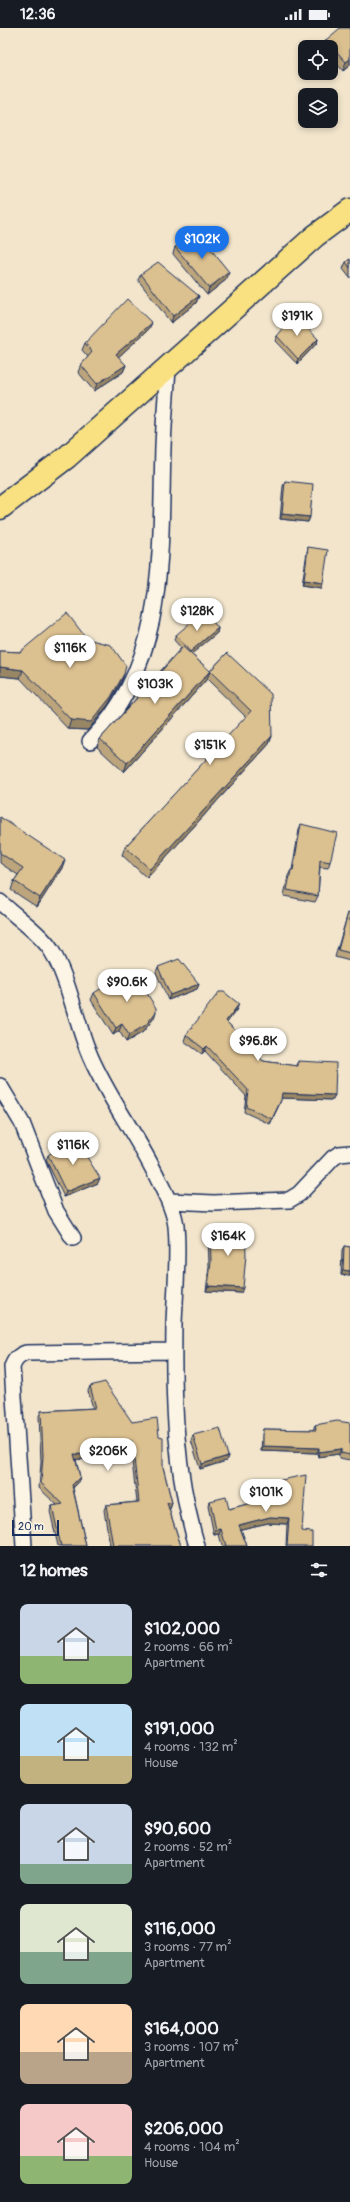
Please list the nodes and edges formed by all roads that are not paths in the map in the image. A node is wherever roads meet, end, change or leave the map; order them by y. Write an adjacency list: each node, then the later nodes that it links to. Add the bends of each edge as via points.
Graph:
1 (350, 210): 2 (highway, via 315,236)
2 (168, 368): 3 (highway, via 67,457); 4 (street, via 161,532 152,620 132,683 108,723)
3 (0, 508)
4 (90, 741)
5 (0, 902): 8 (street, via 51,950 64,978 76,1022 91,1059 143,1147)
6 (0, 1086): 9 (street, via 22,1123 56,1210)
7 (350, 1153): 8 (street, via 339,1154 333,1158 299,1194 289,1200 214,1203)
8 (169, 1201): 10 (street, via 177,1246)
9 (73, 1238)
10 (174, 1351): 11 (street, via 26,1353 14,1361 12,1367); 12 (street, via 174,1422 178,1462)
11 (24, 1546)
12 (197, 1546)

